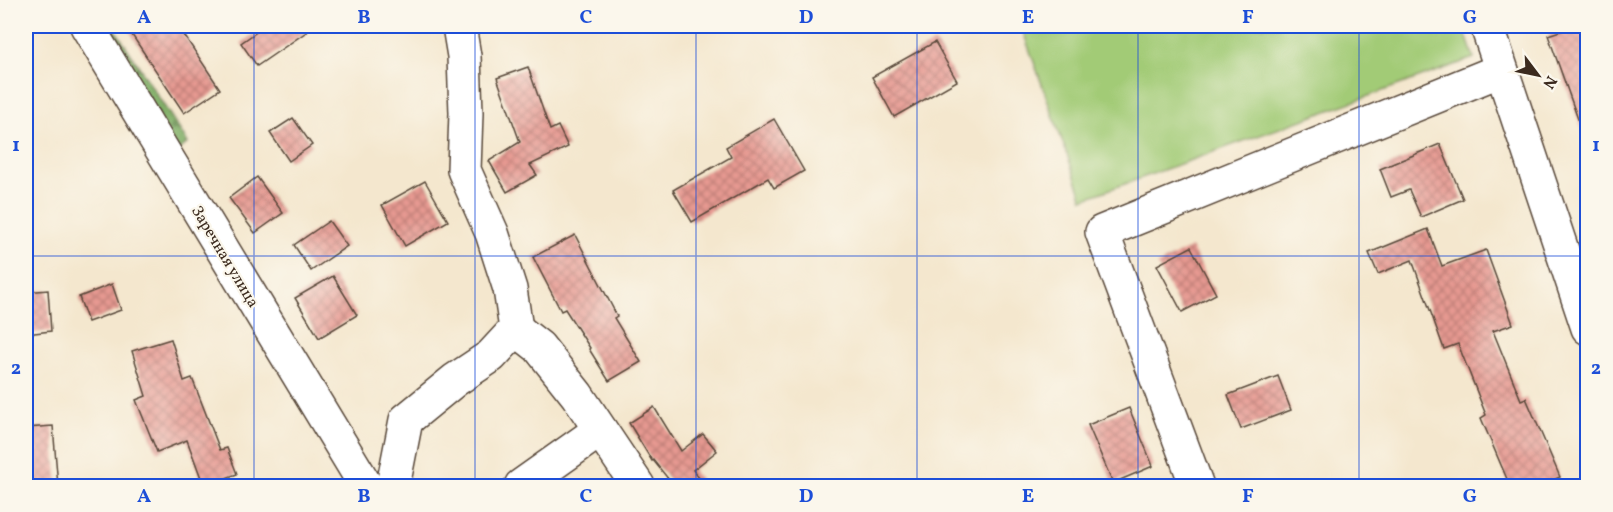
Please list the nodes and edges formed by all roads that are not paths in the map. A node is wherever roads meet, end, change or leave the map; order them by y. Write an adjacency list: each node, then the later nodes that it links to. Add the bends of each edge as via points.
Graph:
1 (87, 26): 8 (street, Заречная улица)
2 (459, 26): 6 (street, via 464,56 464,170 492,233 510,289)
3 (1486, 26): 4 (street)
4 (1501, 70): 5 (street); 12 (street, via 1102,232)
5 (1587, 328)
6 (516, 329): 7 (street, via 539,347); 9 (street, via 491,356 406,420)
7 (600, 430): 10 (street); 11 (street)
8 (366, 486)
9 (393, 486)
10 (521, 486)
11 (638, 486)
12 (1197, 486)

